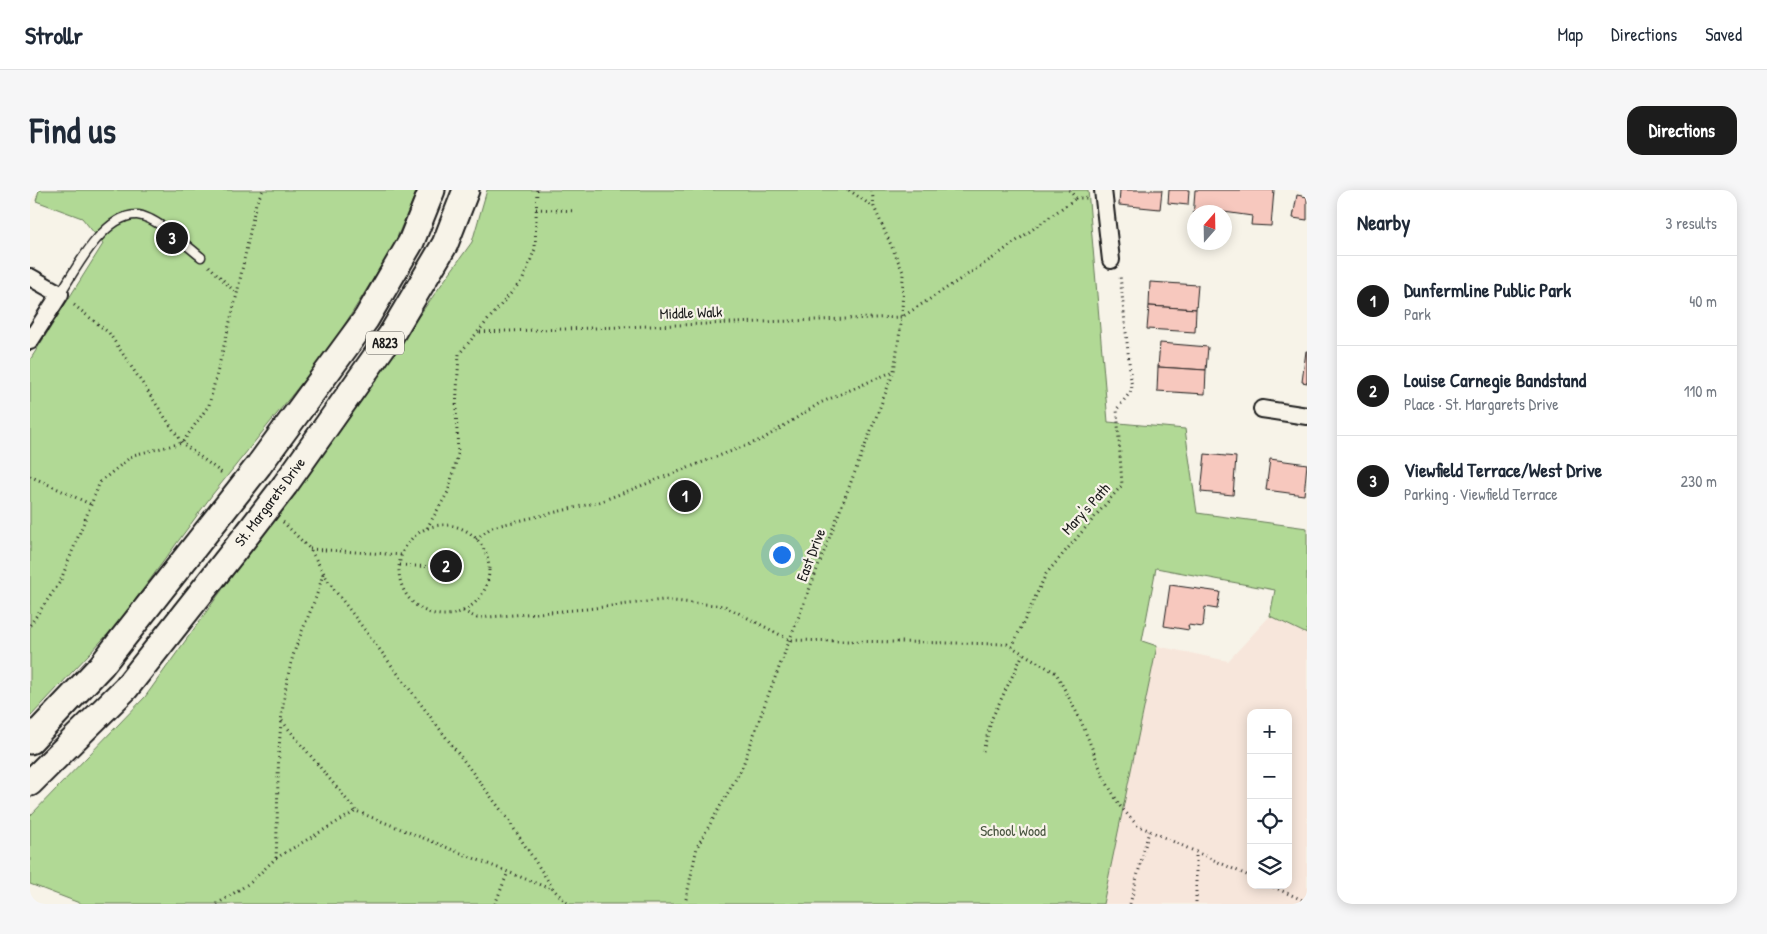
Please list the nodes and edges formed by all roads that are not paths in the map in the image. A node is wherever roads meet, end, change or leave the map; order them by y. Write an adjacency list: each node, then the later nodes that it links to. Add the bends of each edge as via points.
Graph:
1 (432, 190): 11 (main road, St. Margarets Drive / A823, bridge, via 411,242 366,318 259,465 101,666)
2 (466, 190): 12 (main road, St. Margarets Drive / A823, bridge, via 445,244 391,335 285,485 126,688)
3 (1103, 190): 5 (street)
4 (201, 256): 7 (lane, via 157,224 139,215 126,217 96,239)
5 (1111, 260)
6 (30, 277): 7 (street)
7 (60, 294): 8 (street)
8 (30, 341)
9 (1262, 409): 10 (street)
10 (1307, 416)
11 (30, 741)
12 (30, 783)

